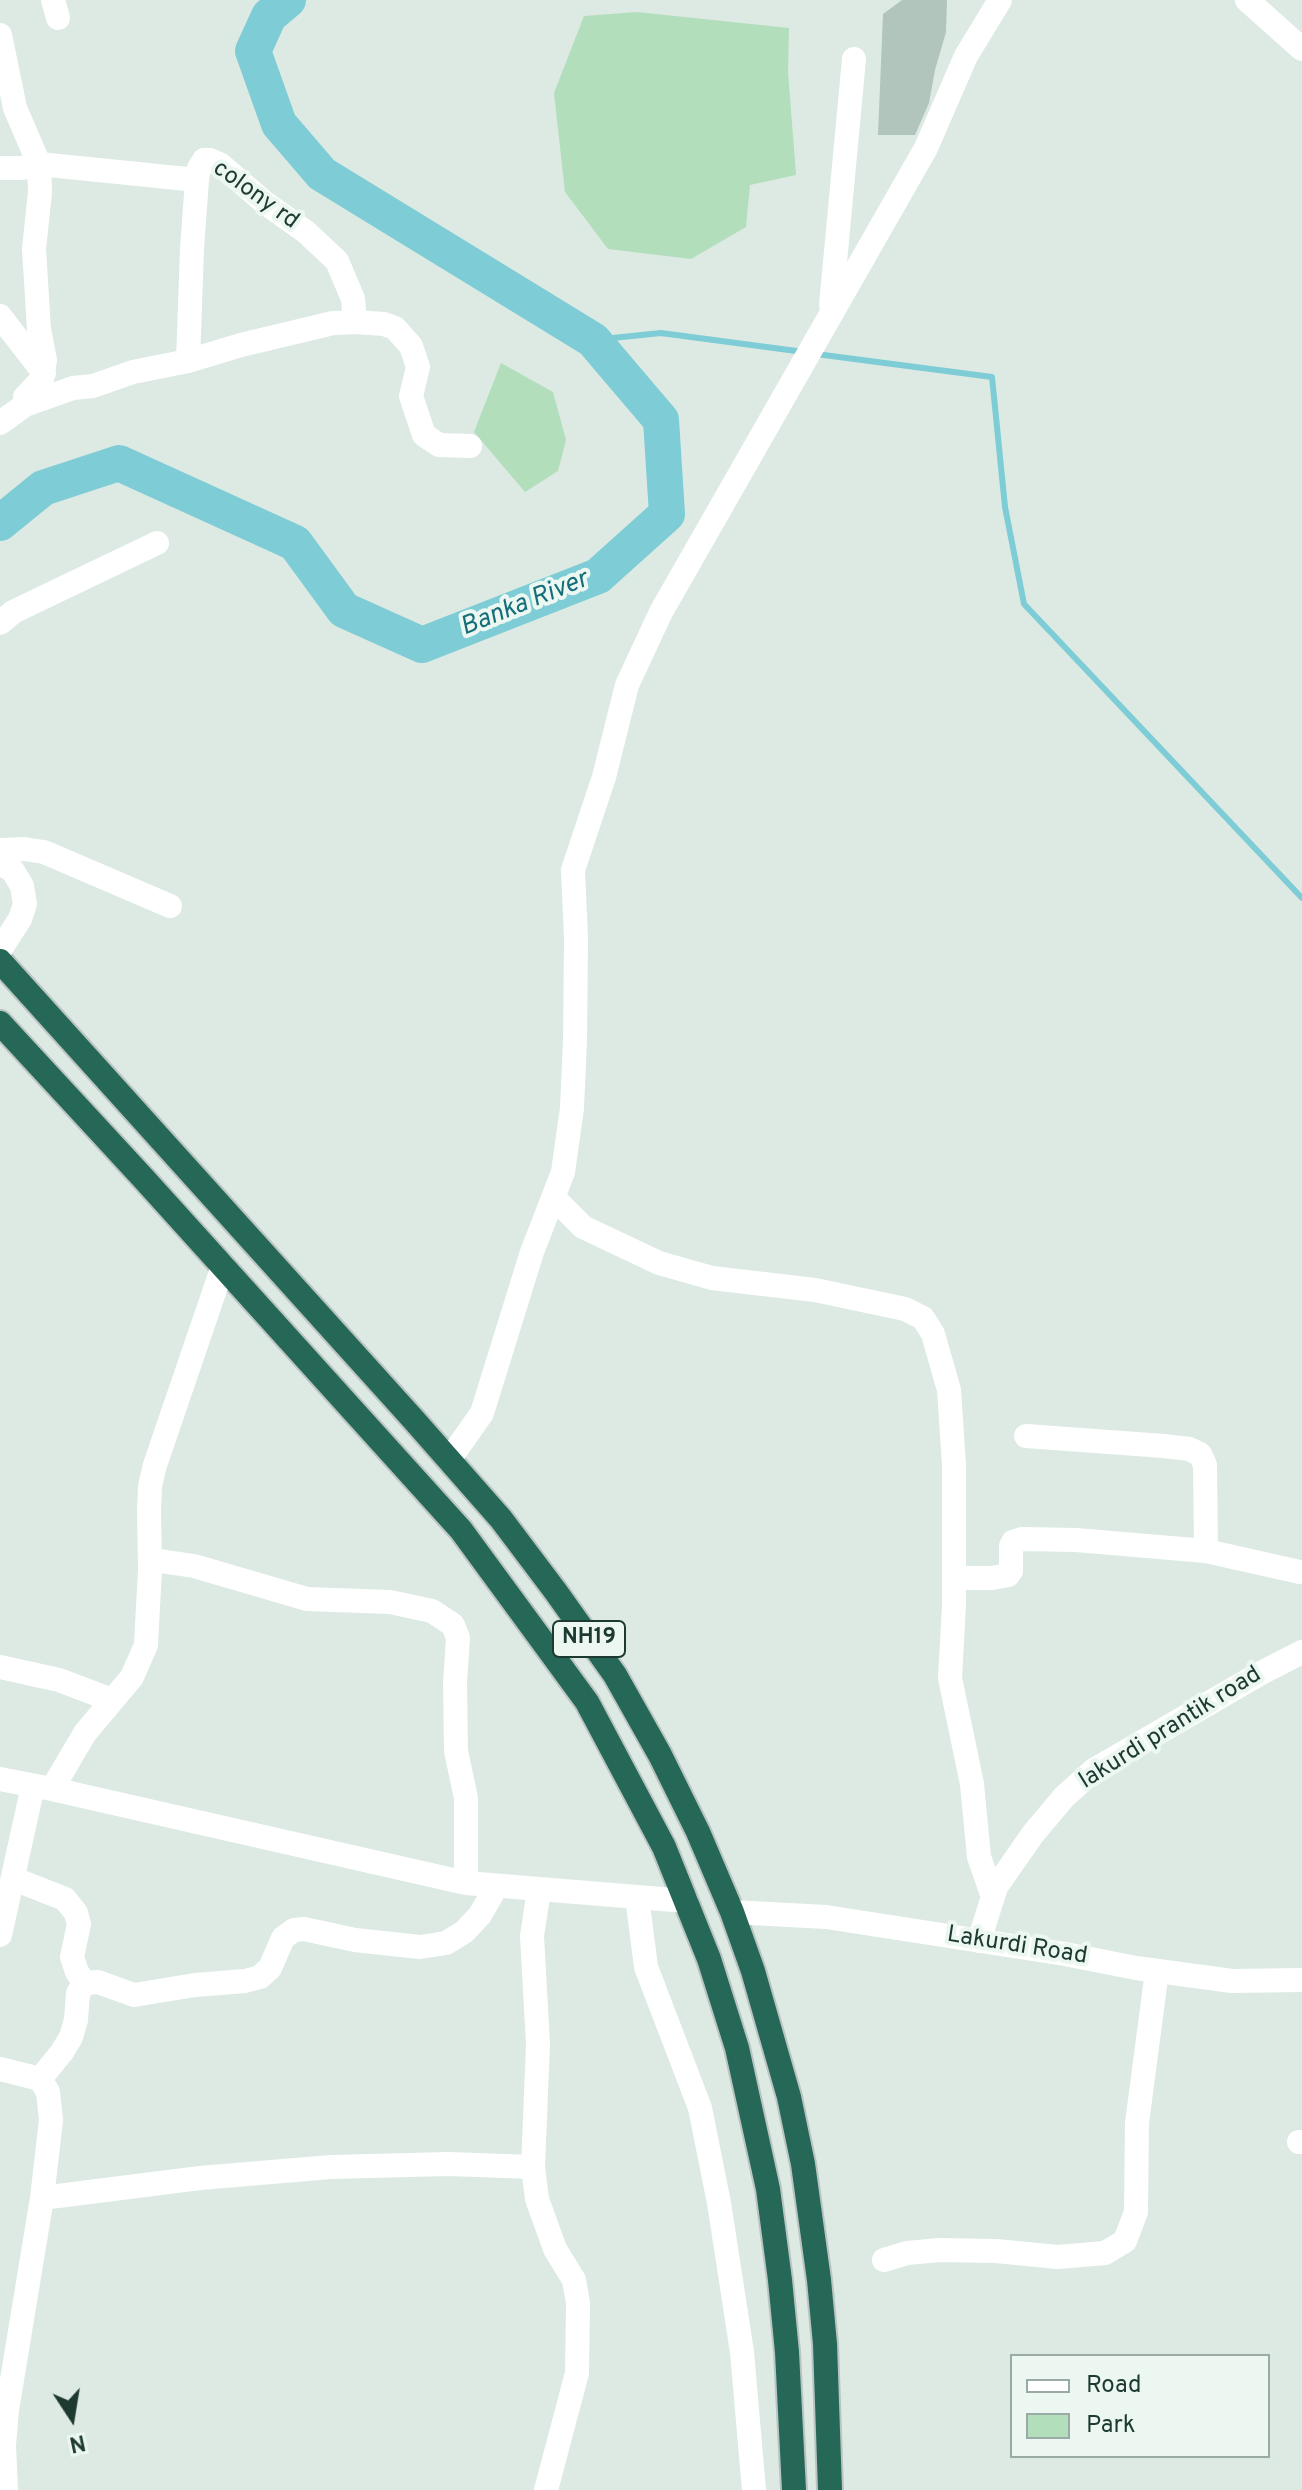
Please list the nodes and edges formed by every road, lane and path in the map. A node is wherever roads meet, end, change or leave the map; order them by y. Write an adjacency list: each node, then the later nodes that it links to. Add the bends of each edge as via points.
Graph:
1 (1000, 0): 9 (street, via 966,56 926,148)
2 (1247, 0): 4 (street)
3 (0, 35): 6 (street, via 15,108)
4 (1302, 49)
5 (854, 59): 9 (street)
6 (39, 164): 7 (street); 8 (street); 13 (street, via 34,249)
7 (0, 168)
8 (197, 180): 11 (street, colony rd, via 204,160 210,160 306,232 337,261 353,299); 12 (street, colony rd)
9 (831, 311): 25 (street, via 661,612 627,685 573,870 572,1108)
10 (0, 316): 13 (street)
11 (355, 322): 12 (street, via 333,323); 16 (street, via 395,328 411,346 418,367 411,396 424,435 439,445)
12 (188, 361): 14 (street)
13 (44, 373): 14 (street, via 25,397)
14 (25, 405): 15 (street)
15 (0, 423)
16 (470, 446)
17 (157, 543): 18 (street)
18 (0, 623)
19 (0, 850): 21 (street, via 44,852)
20 (0, 863): 22 (street, via 13,871 25,904)
21 (170, 906)
22 (0, 950)
23 (0, 961): 28 (highway, NH19)
24 (0, 1023): 26 (highway, NH19)
25 (555, 1199): 28 (street, via 532,1252 482,1413); 32 (street, via 583,1227 659,1263 712,1278 875,1302 923,1318 949,1390)
26 (223, 1266): 30 (street, via 155,1465); 44 (highway, NH19, via 461,1530 587,1702 664,1847)
27 (1026, 1436): 29 (street, via 1164,1446 1200,1454 1205,1465)
28 (449, 1460): 45 (highway, NH19, via 501,1519 615,1675 660,1755)
29 (1206, 1551): 31 (street); 32 (street, via 1022,1539 1011,1546 1008,1575)
30 (150, 1569): 35 (street, via 146,1645 132,1677); 39 (street, via 160,1561 307,1599 390,1602 432,1611 453,1625 458,1638 456,1751 466,1798)
31 (1300, 1572)
32 (954, 1578): 43 (street, via 950,1678 972,1784 979,1857)
33 (1302, 1652): 43 (street, lakurdi prantik road, via 1094,1770 1033,1834)
34 (0, 1667): 35 (street, via 59,1680)
35 (112, 1700): 37 (street)
36 (0, 1779): 37 (street)
37 (43, 1788): 38 (street); 39 (street)
38 (14, 1879): 46 (street); 50 (street, via 65,1899 76,1913 72,1957)
39 (466, 1883): 40 (street)
40 (496, 1887): 41 (street); 50 (street, via 480,1915 446,1943 420,1947 294,1930 283,1938 270,1968 245,1981 134,1995 98,1982)
41 (539, 1890): 42 (street); 53 (street, via 532,1936 538,2044)
42 (637, 1897): 44 (street); 59 (street, via 646,1967 700,2108 719,2203 742,2352)
43 (993, 1897): 47 (street, lakurdi prantik road)
44 (686, 1901): 60 (highway, NH19, via 737,2048 768,2189 785,2338)
45 (732, 1912): 47 (street, Lakurdi Road, via 826,1917); 61 (highway, NH19, via 773,2037 803,2164 825,2344)
46 (0, 1935)
47 (979, 1941): 48 (street, Lakurdi Road)
48 (1157, 1971): 49 (street, Lakurdi Road, via 1232,1981); 55 (street, via 1137,2123 1136,2212 1125,2241 1105,2253 1058,2257 939,2250)
49 (1302, 1980)
50 (85, 1983): 52 (street, via 78,1993 71,2037)
51 (0, 2069): 52 (street)
52 (40, 2079): 54 (street, via 48,2092 51,2120)
53 (533, 2167): 54 (street, via 331,2167); 58 (street, via 537,2199 555,2249 574,2280 578,2303 577,2373)
54 (42, 2198): 56 (street)
55 (884, 2260)
56 (9, 2343): 57 (street)
57 (6, 2490)
58 (546, 2490)
59 (754, 2490)
60 (794, 2490)
61 (830, 2490)

